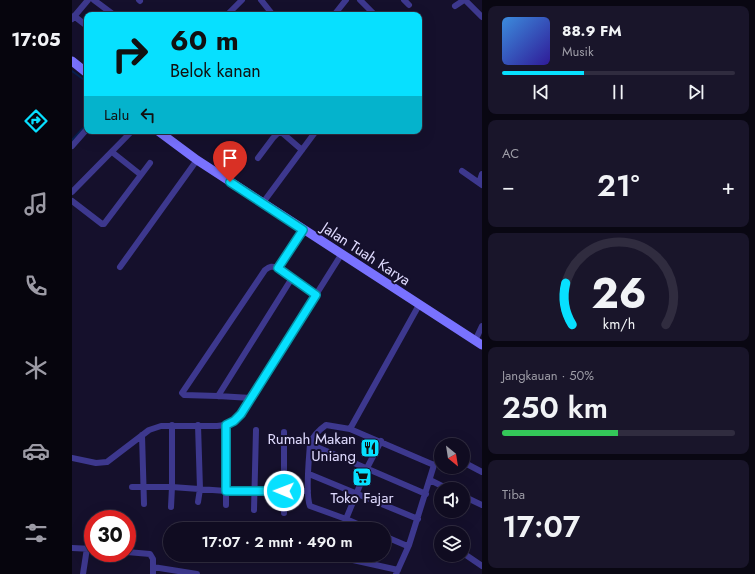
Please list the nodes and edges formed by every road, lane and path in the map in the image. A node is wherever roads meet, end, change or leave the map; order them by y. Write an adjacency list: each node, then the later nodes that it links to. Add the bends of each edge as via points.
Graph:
1 (88, 0): 15 (street)
2 (94, 0): 9 (street)
3 (242, 0): 10 (street)
4 (261, 0): 11 (street)
5 (346, 0): 12 (street)
6 (360, 0): 13 (street)
7 (465, 0): 8 (street); 14 (street)
8 (455, 6)
9 (110, 12)
10 (230, 12)
11 (271, 12)
12 (336, 12)
13 (372, 12)
14 (482, 17)
15 (73, 18): 16 (street)
16 (84, 24)
17 (72, 61): 18 (main road)
18 (84, 71)
19 (84, 132): 25 (street)
20 (129, 134): 27 (street)
21 (162, 134): 29 (main road, Jalan Tuah Karya)
22 (277, 134): 28 (street)
23 (283, 134): 26 (street)
24 (314, 134): 26 (street)
25 (72, 146)
26 (302, 150): 37 (street)
27 (112, 152): 33 (street); 35 (street)
28 (258, 158)
29 (196, 160): 37 (main road, Jalan Tuah Karya); 40 (street)
30 (150, 163): 33 (street)
31 (462, 172): 34 (street)
32 (482, 174): 34 (street)
33 (141, 175): 36 (street, via 104,224)
34 (480, 184)
35 (72, 192)
36 (72, 201)
37 (262, 204): 38 (main road, Jalan Tuah Karya)
38 (303, 230): 39 (main road, Jalan Tuah Karya); 41 (street)
39 (342, 255): 43 (street); 44 (main road, Jalan Tuah Karya)
40 (120, 267)
41 (278, 268): 42 (street); 47 (street, via 269,266 265,270 182,393)
42 (292, 278): 43 (street); 47 (street)
43 (316, 295): 48 (street)
44 (419, 305): 46 (main road, Jalan Tuah Karya); 52 (street)
45 (482, 326): 46 (street)
46 (479, 343)
47 (218, 396): 48 (street)
48 (251, 398): 51 (street, via 241,414)
49 (172, 425): 50 (street); 55 (street, via 161,426); 68 (street)
50 (198, 425): 51 (street); 69 (street)
51 (226, 425): 70 (street)
52 (350, 429): 56 (street); 57 (street, via 326,424)
53 (256, 430): 71 (street)
54 (284, 432): 72 (street)
55 (142, 435): 58 (street, via 107,462 96,463); 66 (street)
56 (381, 442): 59 (street); 61 (street)
57 (310, 444): 61 (street); 63 (street)
58 (72, 458)
59 (434, 466): 64 (street)
60 (470, 466): 62 (street)
61 (368, 468): 74 (street); 75 (street)
62 (482, 472)
63 (309, 474): 73 (street); 75 (street)
64 (430, 480): 65 (street); 74 (street)
65 (434, 482)
66 (144, 486): 67 (street); 68 (street); 78 (street)
67 (132, 487)
68 (172, 487): 69 (street); 81 (street)
69 (200, 489): 70 (street); 77 (street)
70 (226, 491): 71 (street); 79 (street)
71 (256, 491): 72 (street); 82 (street)
72 (284, 491): 73 (street); 83 (street)
73 (308, 491): 84 (street, via 310,506)
74 (426, 494): 85 (street)
75 (357, 495): 84 (street); 85 (street)
76 (470, 499): 80 (street)
77 (198, 502)
78 (144, 504)
79 (226, 505)
80 (482, 505)
81 (171, 507)
82 (254, 510)
83 (284, 513)
84 (346, 519): 86 (street)
85 (418, 519): 88 (street)
86 (353, 522)
87 (391, 539): 88 (street)
88 (409, 545): 97 (street)
89 (72, 548): 90 (street)
90 (84, 549)
91 (136, 553): 96 (street, via 150,554)
92 (470, 558): 95 (street)
93 (86, 562): 98 (street)
94 (359, 562): 97 (street)
95 (482, 566)
96 (153, 567): 99 (street); 100 (street)
97 (397, 572)
98 (83, 574)
99 (153, 574)
100 (197, 574)

